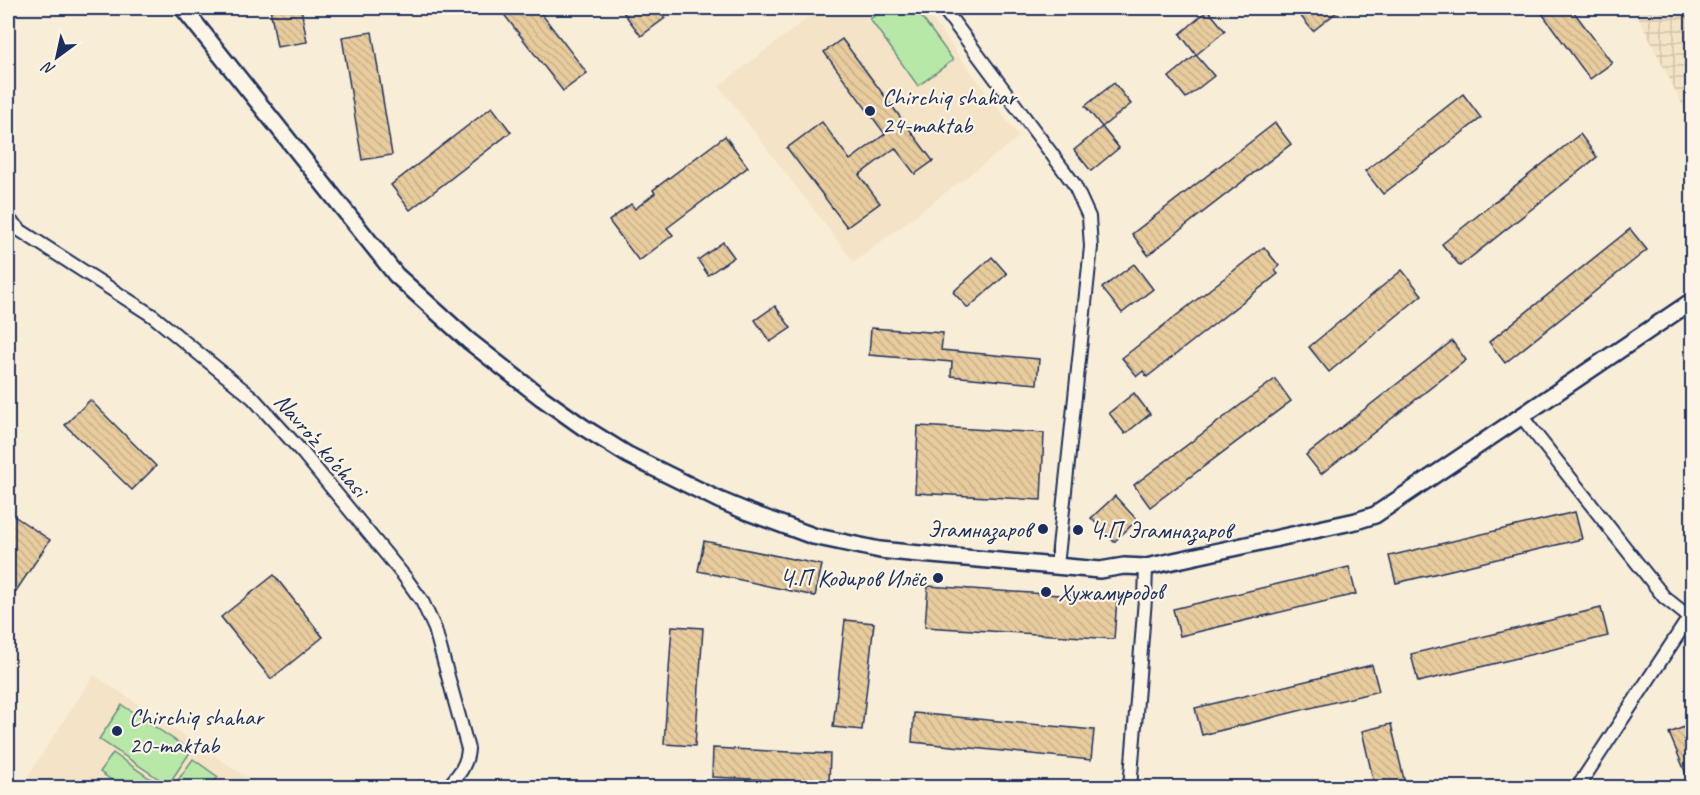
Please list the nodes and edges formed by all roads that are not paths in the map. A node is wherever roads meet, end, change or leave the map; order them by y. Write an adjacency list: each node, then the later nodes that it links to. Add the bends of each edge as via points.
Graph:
1 (183, 8): 6 (street, via 396,275 469,341 583,427 718,500 813,536 880,550)
2 (943, 8): 6 (street, via 1074,184 1089,217 1091,247)
3 (8, 219): 9 (street, Navro‘z ko‘chasi, via 153,316 253,398 404,576 435,629 468,749 467,761)
4 (1692, 301): 5 (street)
5 (1522, 417): 7 (street, via 1375,515); 8 (street, via 1664,597)
6 (1057, 566): 7 (street, via 1100,570)
7 (1146, 567): 10 (street)
8 (1691, 615): 11 (street)
9 (447, 788)
10 (1130, 788)
11 (1577, 788)

